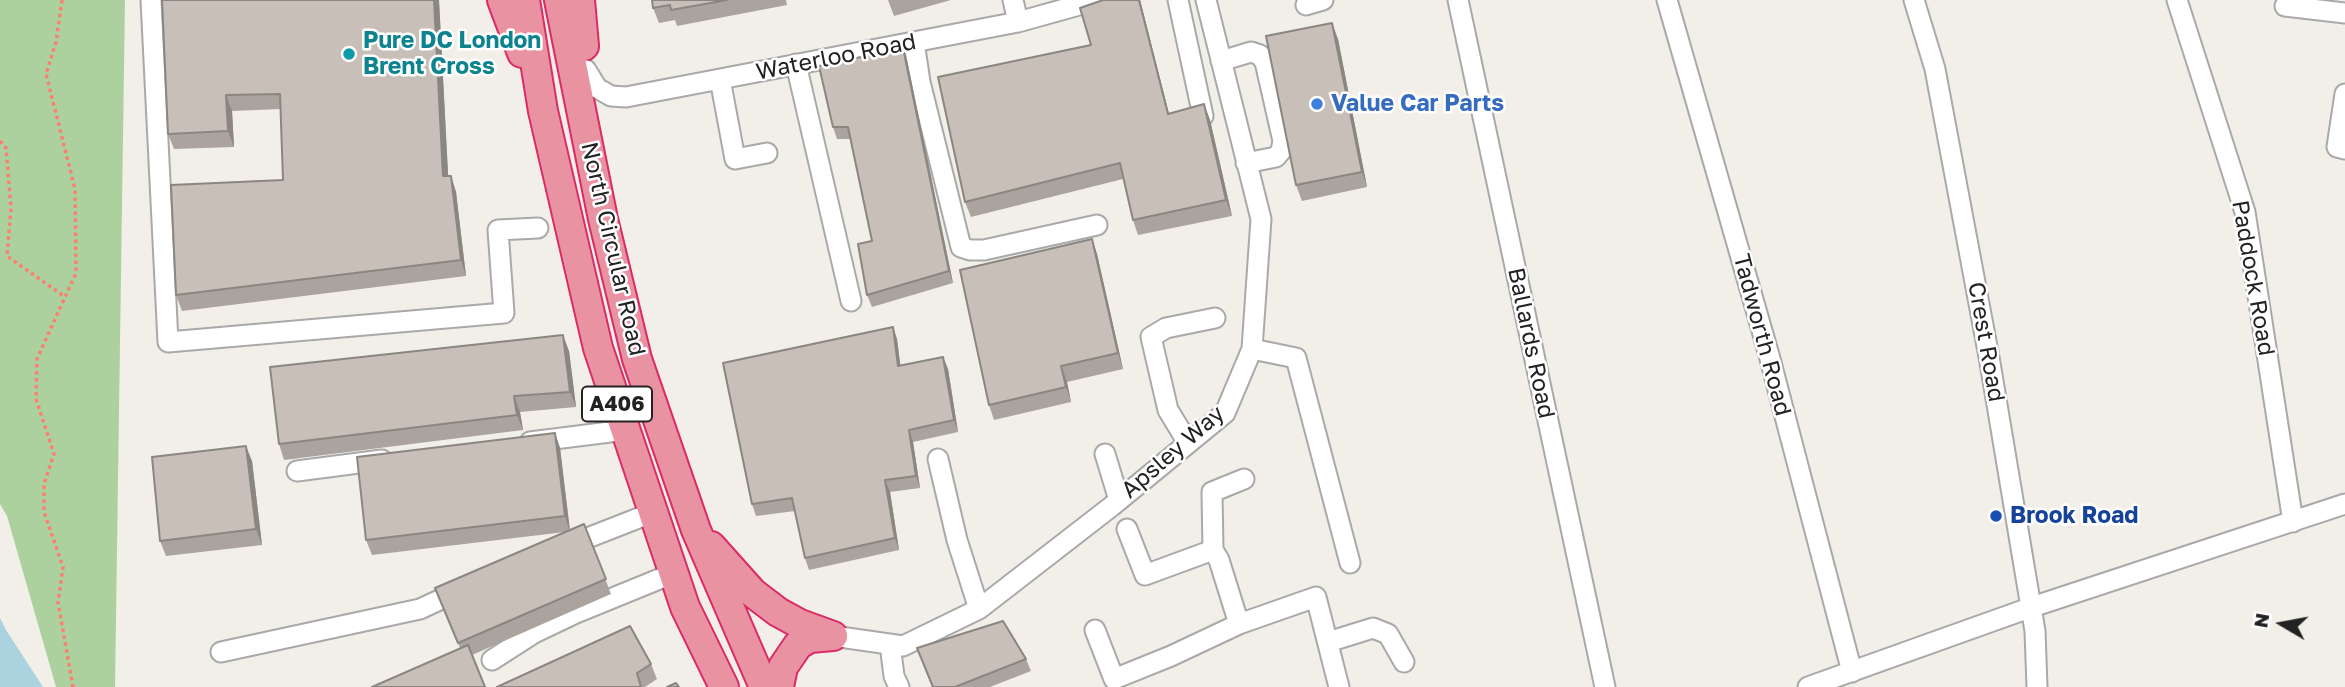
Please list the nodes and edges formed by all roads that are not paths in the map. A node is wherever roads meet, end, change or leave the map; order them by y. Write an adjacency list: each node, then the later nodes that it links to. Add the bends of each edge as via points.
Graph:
1 (151, 0): 30 (street, via 168,342 504,313 498,230)
2 (502, 0): 23 (highway, A406)
3 (525, 0): 23 (highway, North Circular Road / A406)
4 (559, 0): 28 (highway, North Circular Road / A406)
5 (580, 0): 20 (highway, A406)
6 (1013, 0): 16 (street)
7 (1097, 0): 16 (street, Waterloo Road)
8 (1178, 0): 24 (street)
9 (1206, 0): 18 (street, Apsley Way)
10 (1458, 0): 69 (street, Ballards Road)
11 (1667, 0): 63 (street, Tadworth Road, via 1769,355)
12 (1914, 0): 53 (street, Crest Road, via 1935,69)
13 (2177, 0): 45 (street, Paddock Road, via 2245,212)
14 (2285, 6): 15 (street)
15 (2345, 13)
16 (1017, 22): 17 (street, Waterloo Road)
17 (914, 42): 19 (street, Waterloo Road); 29 (street, via 961,247 984,250)
18 (1221, 61): 27 (street, Apsley Way); 27 (street, via 1251,52 1265,62 1283,141 1276,157)
19 (796, 64): 21 (street, Waterloo Road); 31 (street)
20 (586, 71): 21 (street, Waterloo Road, via 597,88 626,97); 28 (highway, A406)
21 (720, 79): 26 (street, via 734,159)
22 (2345, 94): 25 (street, via 2337,147)
23 (543, 111): 34 (highway, North Circular Road / A406, via 598,348)
24 (1203, 116)
25 (2345, 149)
26 (766, 153)
27 (1247, 163): 33 (street, Apsley Way, via 1261,219)
28 (593, 164): 47 (highway, North Circular Road / A406, via 637,359)
29 (1097, 225)
30 (538, 228)
31 (851, 301)
32 (1215, 318): 35 (street, via 1166,328 1151,337 1168,410)
33 (1252, 349): 35 (street, Apsley Way, via 1225,413); 50 (street, via 1296,358)
34 (626, 430): 36 (street); 44 (highway, North Circular Road / A406)
35 (1188, 443): 42 (street, Apsley Way)
36 (514, 444)
37 (1105, 454): 42 (street)
38 (405, 458): 40 (street)
39 (938, 459): 54 (street)
40 (297, 471)
41 (1244, 479): 48 (street, via 1212,492)
42 (1119, 500): 54 (street, Apsley Way)
43 (2345, 504): 45 (street)
44 (654, 512): 49 (street); 51 (highway, North Circular Road / A406)
45 (2293, 522): 53 (street)
46 (1127, 529): 48 (street, via 1145,575)
47 (696, 530): 57 (highway, via 754,593 778,612); 65 (highway, North Circular Road / A406)
48 (1213, 550): 55 (street)
49 (545, 555)
50 (1350, 563)
51 (674, 573): 61 (street, via 534,633); 64 (highway, North Circular Road / A406, via 685,607)
52 (483, 580): 60 (street, via 420,609)
53 (2032, 607): 63 (street); 71 (street, Crest Road)
54 (979, 609): 59 (street, Apsley Way, via 903,646)
55 (1239, 624): 56 (street, via 1114,679); 58 (street, via 1316,597)
56 (1095, 629)
57 (833, 636): 59 (street, Apsley Way); 66 (highway, via 810,638 798,645 783,667)
58 (1328, 642): 62 (street, via 1373,628 1388,634); 68 (street)
59 (890, 644): 67 (street)
60 (221, 652)
61 (492, 660)
62 (1404, 662)
63 (1852, 672): 70 (street)
64 (724, 687)
65 (764, 687)
66 (779, 687)
67 (899, 687)
68 (1339, 687)
69 (1605, 687)
70 (1808, 687)
71 (2038, 687)

